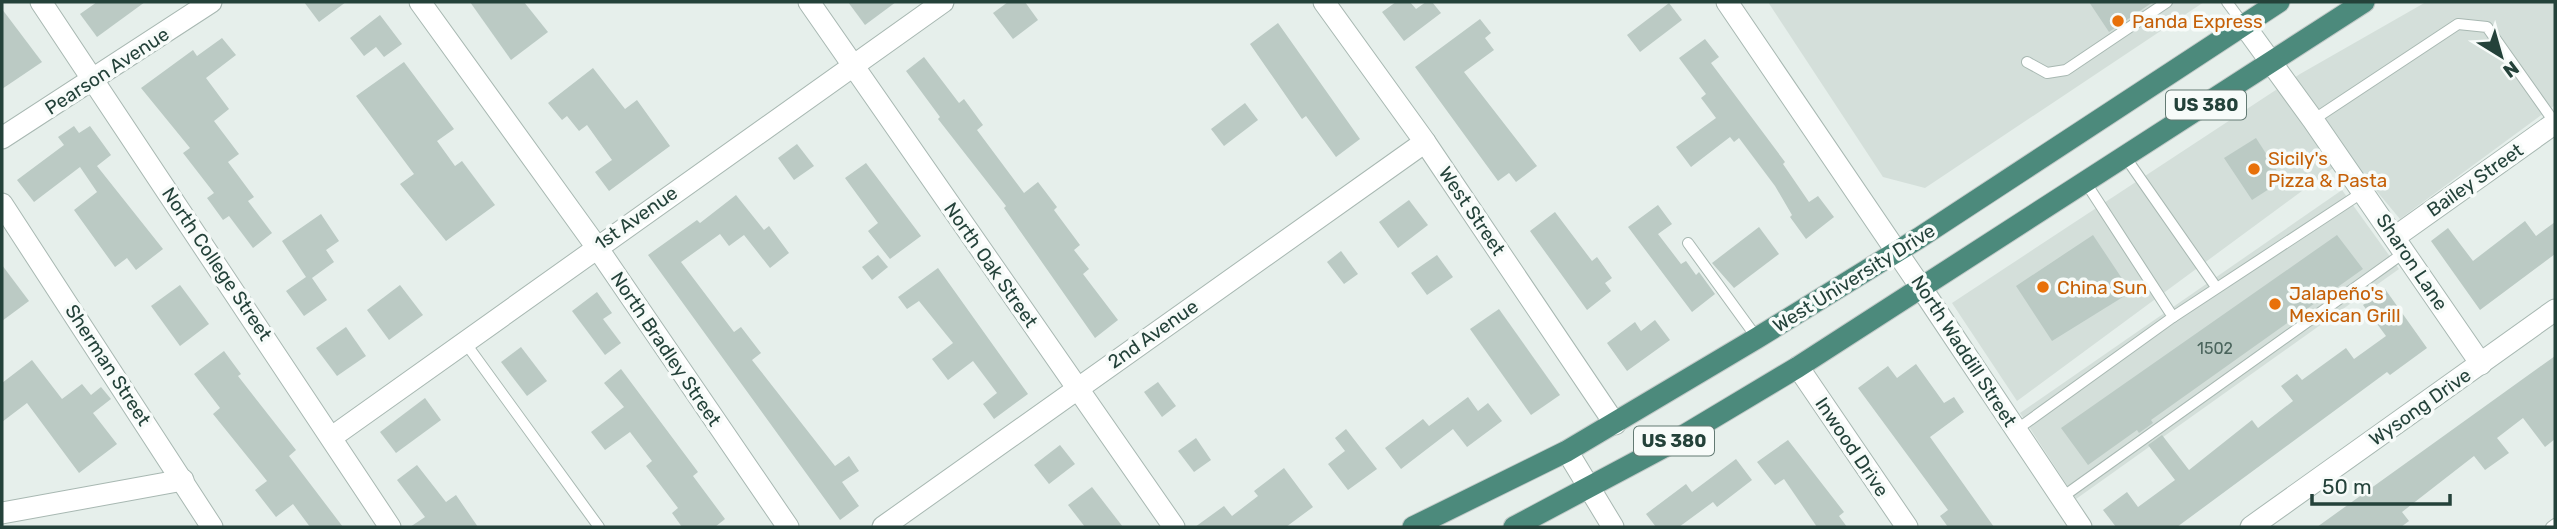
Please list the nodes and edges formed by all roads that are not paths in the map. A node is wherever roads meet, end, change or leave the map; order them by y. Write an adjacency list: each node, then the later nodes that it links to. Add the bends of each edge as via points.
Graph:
1 (41, 2): 16 (street, North College Street)
2 (211, 2): 16 (street, Pearson Avenue)
3 (420, 2): 27 (street, North Bradley Street)
4 (808, 2): 15 (street, North Oak Street)
5 (943, 2): 15 (street, 1st Avenue)
6 (1324, 2): 20 (street, West Street)
7 (1727, 2): 28 (street, North Waddill Street)
8 (2167, 2): 13 (lane, via 2066,70 2047,73)
9 (2227, 2): 12 (lane)
10 (2279, 2): 12 (highway, West University Drive / US 380)
11 (2364, 2): 14 (highway, US 380)
12 (2244, 25): 14 (street, Sharon Lane); 28 (highway, West University Drive / US 380)
13 (2027, 62)
14 (2270, 63): 17 (street, Sharon Lane); 21 (highway, US 380)
15 (853, 65): 27 (street, 1st Avenue); 37 (street, North Oak Street)
16 (96, 80): 19 (street, Pearson Avenue); 40 (street, North College Street)
17 (2313, 120): 18 (lane, via 2458,24 2487,27); 23 (street, Sharon Lane)
18 (2555, 123): 26 (street, Bailey Street)
19 (2, 138)
20 (1425, 142): 37 (street, 2nd Avenue); 38 (street, West Street)
21 (2126, 158): 22 (highway, US 380); 29 (lane)
22 (2086, 183): 30 (highway, US 380); 32 (lane)
23 (2363, 192): 26 (street, Sharon Lane); 29 (lane)
24 (2, 204): 42 (street, Sherman Street)
25 (1688, 243): 33 (lane)
26 (2400, 244): 35 (street, Sharon Lane); 44 (lane)
27 (596, 246): 34 (street, 1st Avenue); 50 (street, North Bradley Street)
28 (1898, 251): 30 (street, North Waddill Street); 33 (highway, West University Drive / US 380)
29 (2216, 287): 32 (lane)
30 (1922, 289): 36 (highway, US 380); 39 (street, North Waddill Street)
31 (2555, 310): 35 (street, Wysong Drive)
32 (2173, 317): 39 (lane)
33 (1757, 338): 38 (highway, West University Drive / US 380)
34 (464, 341): 40 (street, 1st Avenue); 49 (lane)
35 (2481, 364): 58 (street, Wysong Drive)
36 (1798, 367): 43 (highway, US 380); 56 (street, Inwood Drive)
37 (1076, 388): 51 (street, 2nd Avenue); 52 (street, North Oak Street)
38 (1615, 424): 41 (highway, West University Drive / US 380)
39 (2016, 430): 44 (street, North Waddill Street)
40 (331, 437): 48 (street, North College Street)
41 (1567, 451): 43 (street); 53 (highway, West University Drive / US 380)
42 (183, 480): 45 (street); 47 (street, Sherman Street)
43 (1588, 489): 54 (highway, US 380); 55 (street)
44 (2061, 498): 57 (street, North Waddill Street)
45 (2, 513)
46 (2555, 524): 59 (lane)
47 (212, 527)
48 (390, 527)
49 (599, 527)
50 (788, 527)
51 (883, 527)
52 (1174, 527)
53 (1413, 527)
54 (1514, 527)
55 (1613, 527)
56 (1907, 527)
57 (2081, 527)
58 (2251, 527)
59 (2551, 527)

